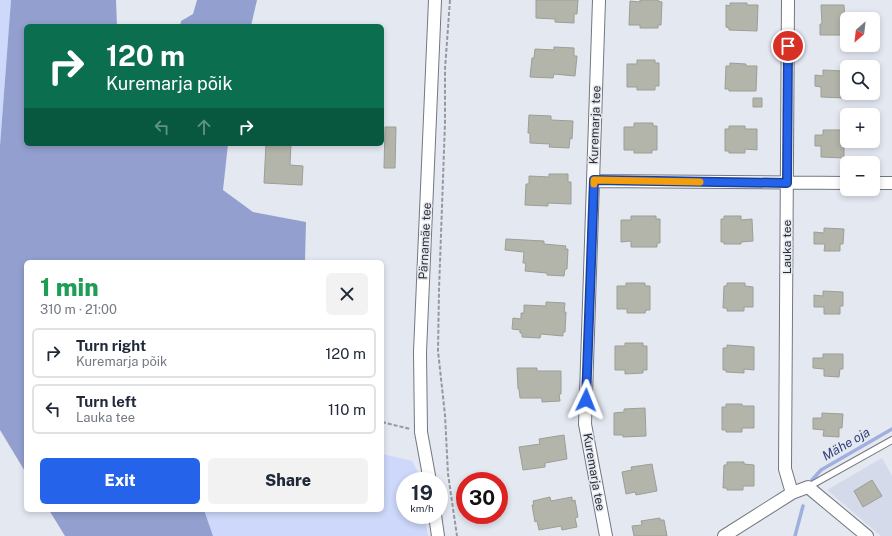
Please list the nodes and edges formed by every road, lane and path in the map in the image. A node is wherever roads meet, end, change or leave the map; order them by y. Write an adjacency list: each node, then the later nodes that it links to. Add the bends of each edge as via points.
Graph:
1 (435, 0): 11 (street, Pärnamäe tee, via 420,352)
2 (450, 0): 18 (path, via 445,69 438,352 448,474)
3 (599, 0): 5 (street, Kuremarja tee)
4 (788, 0): 6 (street, Lauka tee)
5 (594, 180): 6 (street); 19 (street, Kuremarja tee, via 585,424)
6 (787, 183): 7 (street); 15 (street, Lauka tee, via 785,470)
7 (840, 183)
8 (880, 183): 9 (street)
9 (892, 183)
10 (384, 423): 11 (path)
11 (421, 432): 13 (street, Pärnamäe tee)
12 (892, 440): 14 (lane)
13 (428, 472)
14 (808, 487): 15 (street); 21 (street)
15 (792, 493): 20 (street)
16 (436, 524): 17 (street)
17 (438, 536)
18 (457, 536)
19 (606, 536)
20 (724, 536)
21 (867, 536)

